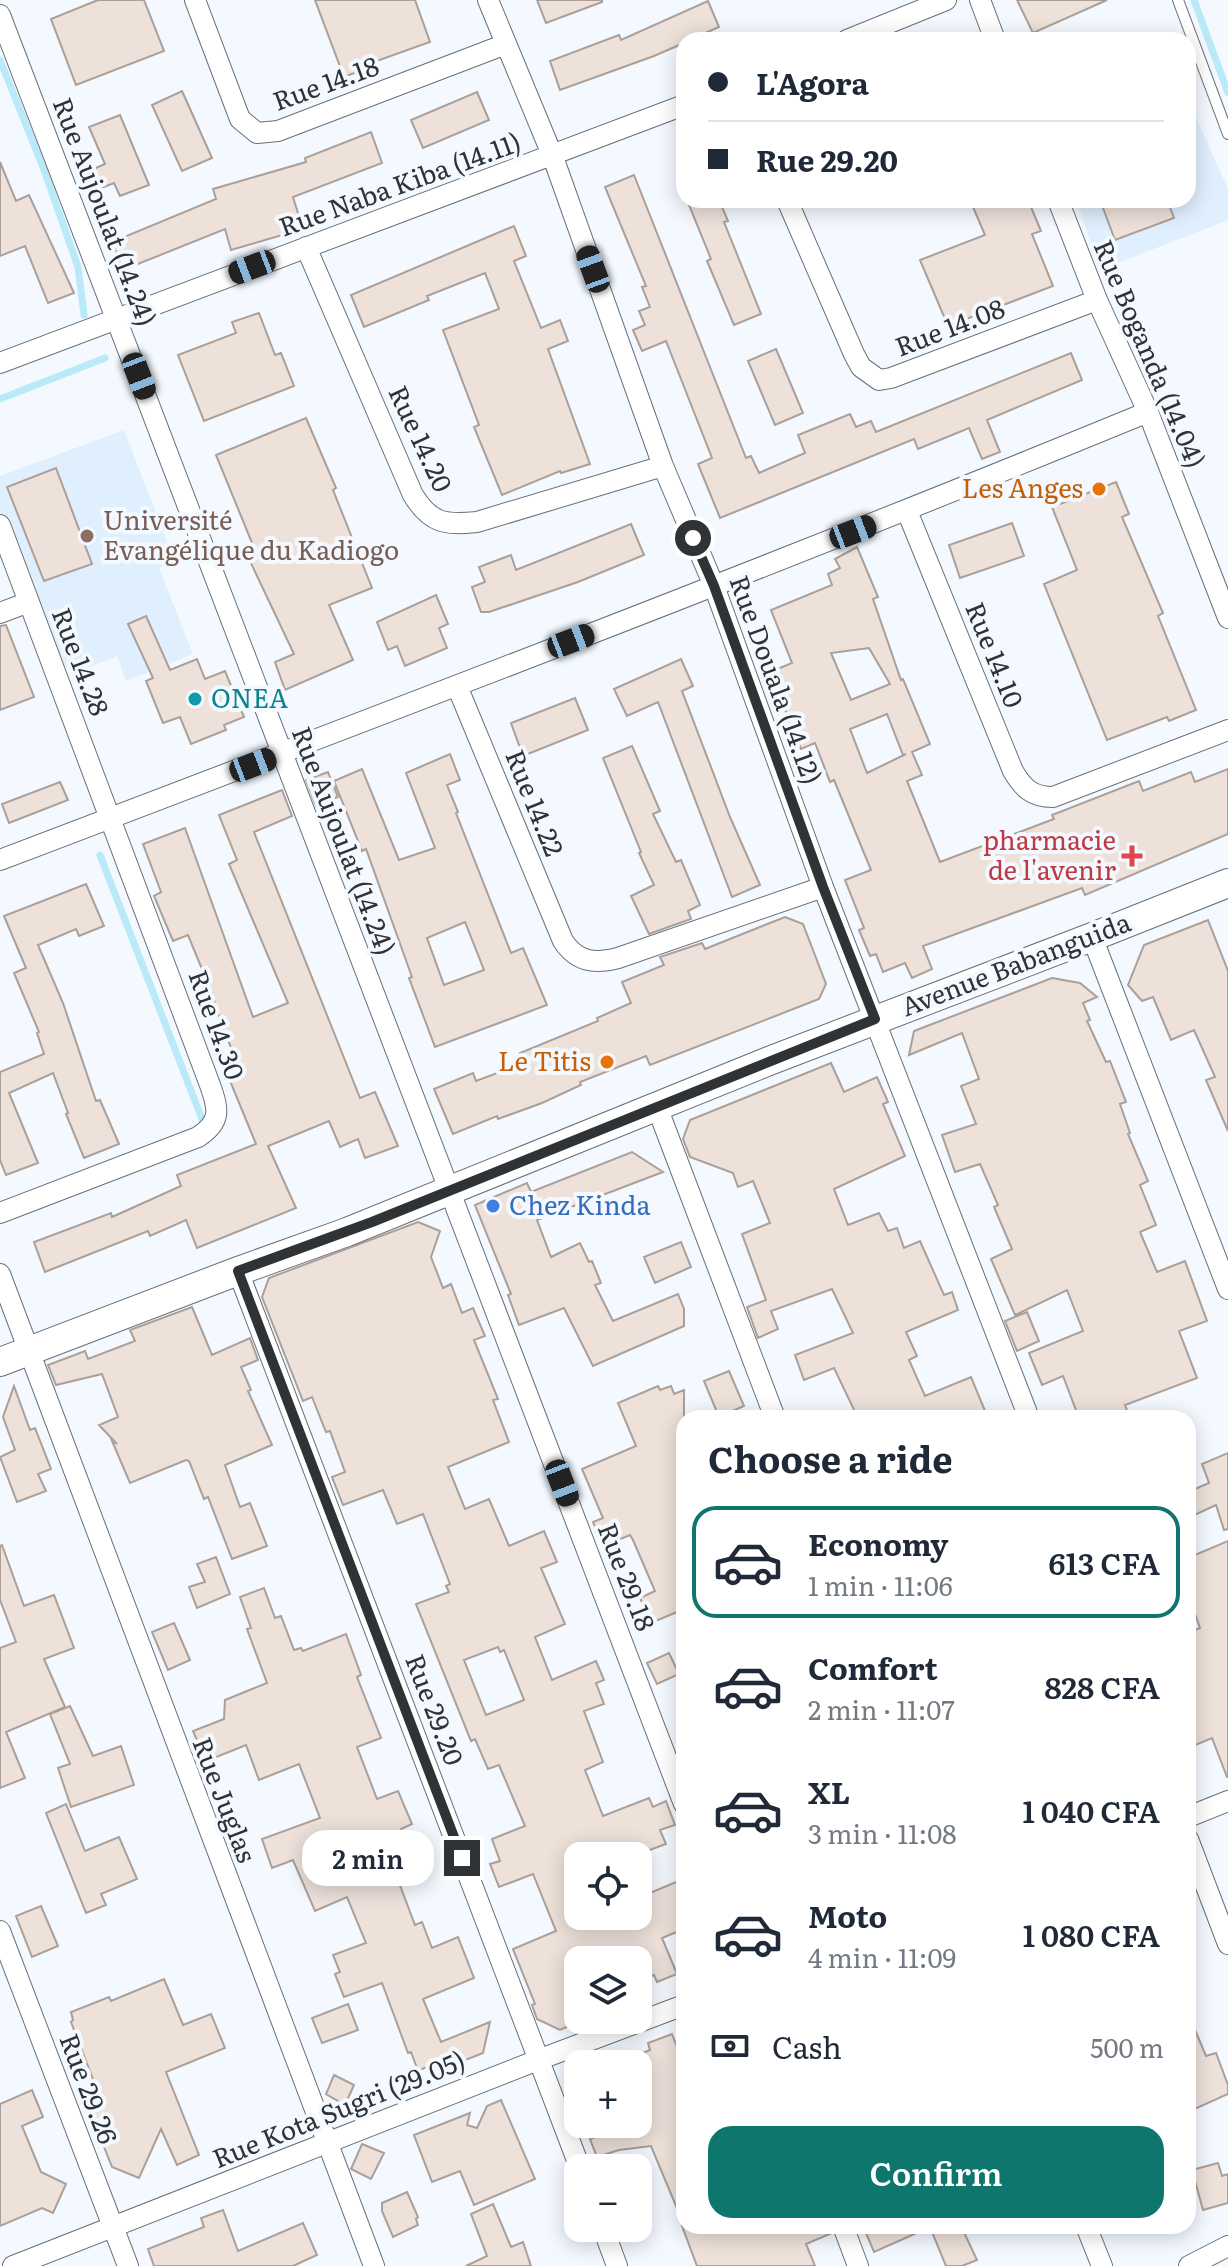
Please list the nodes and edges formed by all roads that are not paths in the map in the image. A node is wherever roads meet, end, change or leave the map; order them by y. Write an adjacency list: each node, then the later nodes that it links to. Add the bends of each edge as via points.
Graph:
1 (195, 0): 10 (street, Rue 14.18, via 240,119 257,133 278,131)
2 (488, 0): 10 (street, Rue Douala (14.12))
3 (946, 0): 7 (street)
4 (980, 0): 8 (street)
5 (1178, 0): 9 (lane)
6 (0, 15): 19 (street, Rue Aujoulat (14.24))
7 (867, 32)
8 (992, 32)
9 (1190, 32)
10 (506, 44): 14 (street, Rue Douala (14.12))
11 (1196, 48): 13 (lane)
12 (676, 108): 14 (street, Rue Naba Kiba (14.11))
13 (1228, 134)
14 (553, 157): 17 (street, Rue Naba Kiba (14.11)); 22 (street, Rue Douala (14.12))
15 (790, 208): 18 (street, Rue 14.08, via 854,354 879,380)
16 (1061, 208): 18 (street, Rue Boganda (14.04))
17 (306, 247): 19 (street, Rue Naba Kiba (14.11)); 22 (street, Rue 14.20, via 413,495 432,518 450,525 477,522)
18 (1097, 300): 21 (street, Rue Boganda (14.04))
19 (117, 318): 20 (street, Rue Naba Kiba (14.11)); 31 (street, Rue Aujoulat (14.24))
20 (0, 363)
21 (1148, 412): 23 (street); 28 (street, Rue Boganda (14.04))
22 (663, 466): 25 (street, Rue Douala (14.12))
23 (907, 511): 25 (street); 30 (street, Rue 14.10, via 1023,788 1039,797 1053,797)
24 (0, 525): 26 (street, Rue 14.28)
25 (714, 586): 29 (street); 35 (street, Rue Douala (14.12))
26 (29, 602): 27 (street); 32 (street, Rue 14.28)
27 (0, 613)
28 (1228, 618)
29 (457, 686): 31 (street); 35 (street, Rue 14.22, via 563,941 579,958 602,962)
30 (1228, 730)
31 (282, 754): 32 (street); 39 (street, Rue Aujoulat (14.24))
32 (112, 817): 33 (street); 40 (street, Rue 14.30, via 215,1098 215,1122 198,1137)
33 (0, 860)
34 (1228, 883): 36 (street, Avenue Babanguida)
35 (823, 887): 37 (street, Rue Douala (14.12))
36 (1092, 937): 37 (street, Avenue Babanguida); 43 (street)
37 (875, 1019): 38 (street, Avenue Babanguida); 47 (street, Rue Douala (14.12))
38 (657, 1107): 39 (street, Avenue Babanguida); 46 (street)
39 (449, 1191): 41 (street, Avenue Babanguida); 48 (street, Rue 29.18)
40 (0, 1213)
41 (238, 1271): 44 (street, Avenue Babanguida); 55 (street, Rue 29.20)
42 (0, 1274): 44 (street, Rue Juglas)
43 (1228, 1289)
44 (28, 1351): 45 (street, Avenue Babanguida); 56 (street, Rue Juglas)
45 (0, 1362)
46 (772, 1410)
47 (1026, 1410)
48 (676, 1783)
49 (1228, 1801): 50 (street)
50 (1196, 1814)
51 (1196, 1860): 53 (street)
52 (0, 1931): 58 (street, Rue 29.26)
53 (1228, 1944)
54 (676, 2008): 55 (street, Rue Kota Sugri (29.05))
55 (538, 2060): 56 (street, Rue Kota Sugri (29.05)); 57 (street, Rue 29.20)
56 (327, 2143): 58 (street, Rue Kota Sugri (29.05)); 65 (street, Rue Juglas)
57 (575, 2154)
58 (114, 2227): 63 (street, Rue Kota Sugri (29.05)); 64 (street, Rue 29.26)
59 (846, 2234): 67 (street)
60 (1089, 2234): 68 (street)
61 (608, 2242): 66 (street)
62 (1228, 2246): 69 (street)
63 (13, 2266)
64 (128, 2266)
65 (374, 2266)
66 (617, 2266)
67 (858, 2266)
68 (1102, 2266)
69 (1189, 2266)

